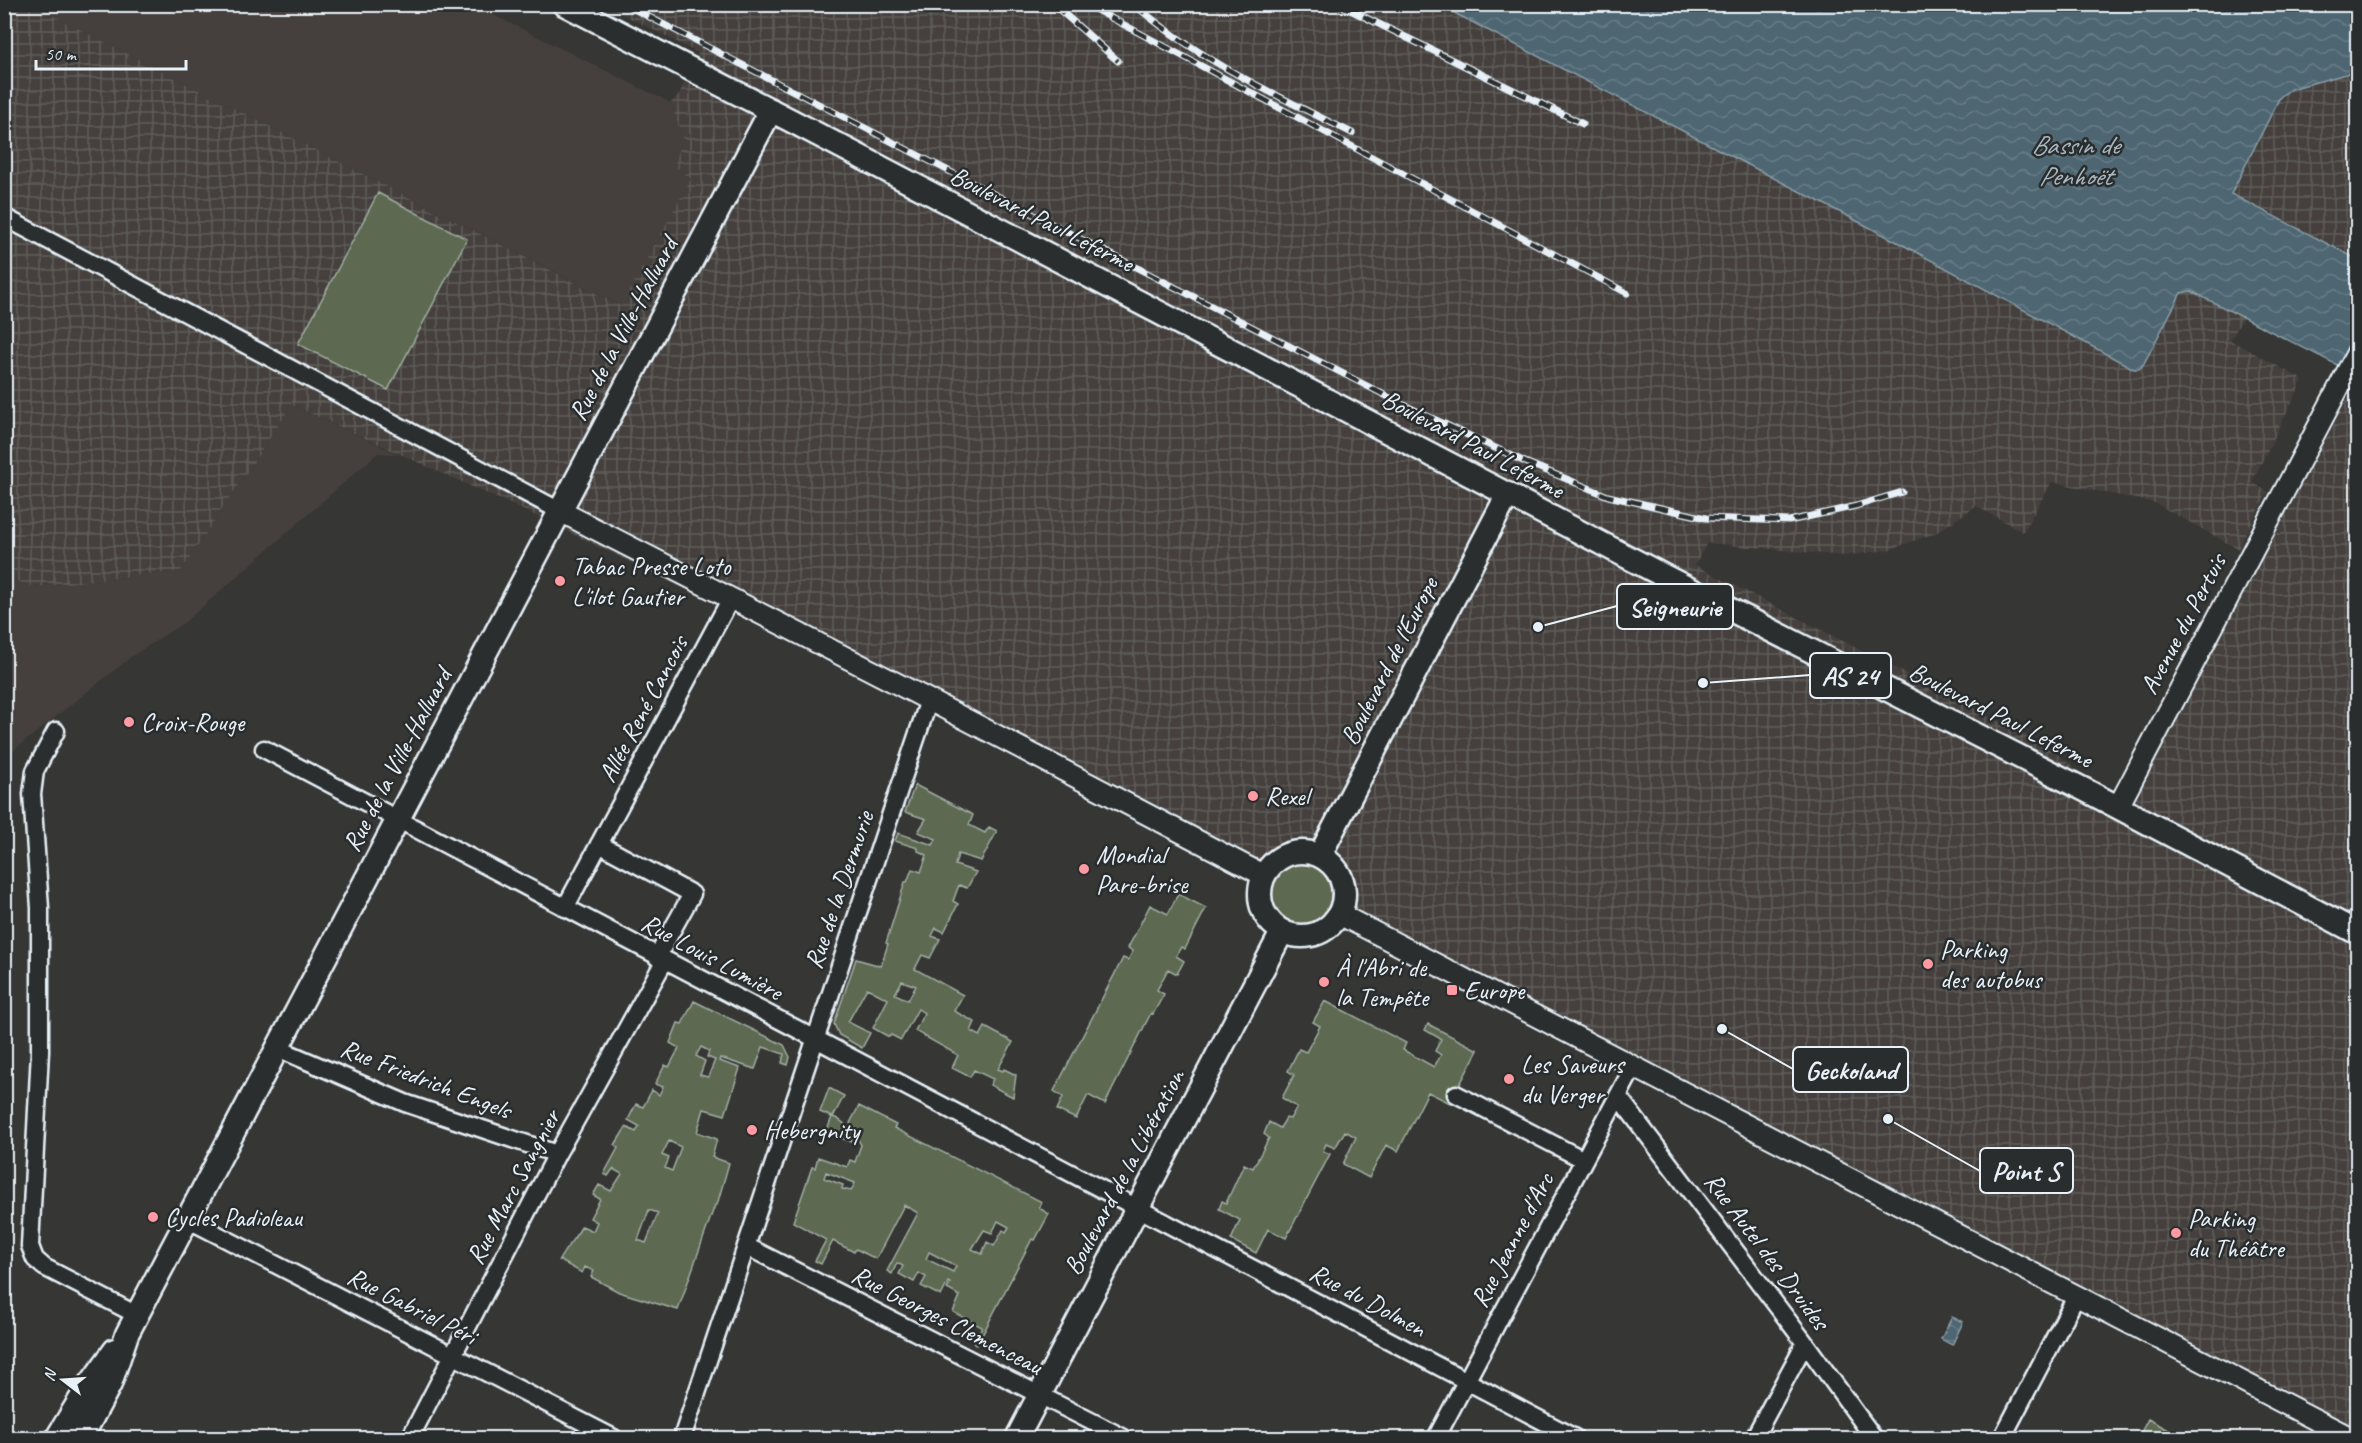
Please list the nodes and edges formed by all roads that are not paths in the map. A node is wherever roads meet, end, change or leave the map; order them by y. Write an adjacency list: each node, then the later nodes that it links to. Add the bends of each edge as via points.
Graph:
1 (564, 4): 2 (main road, Boulevard Paul Leferme)
2 (771, 110): 5 (main road, Boulevard Paul Leferme); 6 (main road, Rue de la Ville-Halluard)
3 (4, 218): 6 (street)
4 (2358, 351): 11 (street, Avenue du Pertuis)
5 (1508, 494): 11 (main road, Boulevard Paul Leferme); 14 (main road, Boulevard de l'Europe)
6 (560, 511): 7 (street); 12 (main road, Rue de la Ville-Halluard)
7 (731, 598): 8 (street); 13 (street, Allée René Cancois)
8 (929, 700): 15 (street); 21 (street, Rue de la Dermurie)
9 (56, 731): 32 (street, via 35,771 32,794 40,908 40,1051 30,1246 44,1268)
10 (264, 749): 12 (street, Rue Louis Lumière)
11 (2118, 807): 19 (main road, Boulevard Paul Leferme)
12 (397, 820): 16 (street, Rue Louis Lumière); 22 (main road, Rue de la Ville-Halluard)
13 (600, 844): 16 (street, Allée René Cancois); 20 (street, Rue Marc Sangnier, via 692,894)
14 (1320, 855): 15 (main road, via 1307,851 1288,854 1271,864); 17 (main road, via 1342,880 1344,892)
15 (1263, 875): 18 (main road, via 1259,901 1271,924)
16 (565, 908): 20 (street, Rue Louis Lumière)
17 (1339, 914): 18 (main road, via 1331,925 1314,934 1294,936); 23 (street)
18 (1282, 932): 28 (main road, Boulevard de la Libération)
19 (2358, 933)
20 (661, 959): 21 (street, Rue Louis Lumière); 26 (street, Rue Marc Sangnier)
21 (815, 1040): 28 (street, Rue Louis Lumière); 30 (street, Rue de la Dermurie)
22 (277, 1048): 26 (street, Rue Friedrich Engels, via 405,1103); 29 (main road, Rue de la Ville-Halluard)
23 (1634, 1066): 25 (street, Rue Jeanne d'Arc); 31 (street)
24 (1456, 1094): 27 (street)
25 (1618, 1096): 27 (street, Rue Jeanne d'Arc); 33 (street, Rue Autel des Druides)
26 (557, 1154): 34 (street, Rue Marc Sangnier)
27 (1584, 1160): 35 (street, Rue Jeanne d'Arc)
28 (1137, 1209): 35 (street, Rue du Dolmen); 36 (main road, Boulevard de la Libération)
29 (187, 1219): 32 (main road, Rue de la Ville-Halluard); 34 (street, Rue Gabriel Péri)
30 (746, 1246): 36 (street, Rue Georges Clemenceau); 41 (street, Rue de la Dermurie)
31 (2076, 1297): 48 (street); 49 (street)
32 (132, 1325): 37 (main road); 38 (main road, Rue de la Ville-Halluard, via 110,1384)
33 (1805, 1343): 46 (street); 47 (street, Rue Autel des Druides)
34 (454, 1356): 39 (street, Rue Marc Sangnier); 40 (street, Rue Gabriel Péri)
35 (1467, 1380): 44 (street, Rue Jeanne d'Arc); 45 (street, Rue du Dolmen)
36 (1040, 1396): 42 (main road, Boulevard de la Libération); 43 (street, Rue Georges Clemenceau)
37 (57, 1438)
38 (81, 1438)
39 (410, 1438)
40 (614, 1438)
41 (682, 1438)
42 (1017, 1438)
43 (1124, 1438)
44 (1436, 1438)
45 (1575, 1438)
46 (1754, 1438)
47 (1874, 1438)
48 (2002, 1438)
49 (2351, 1438)

